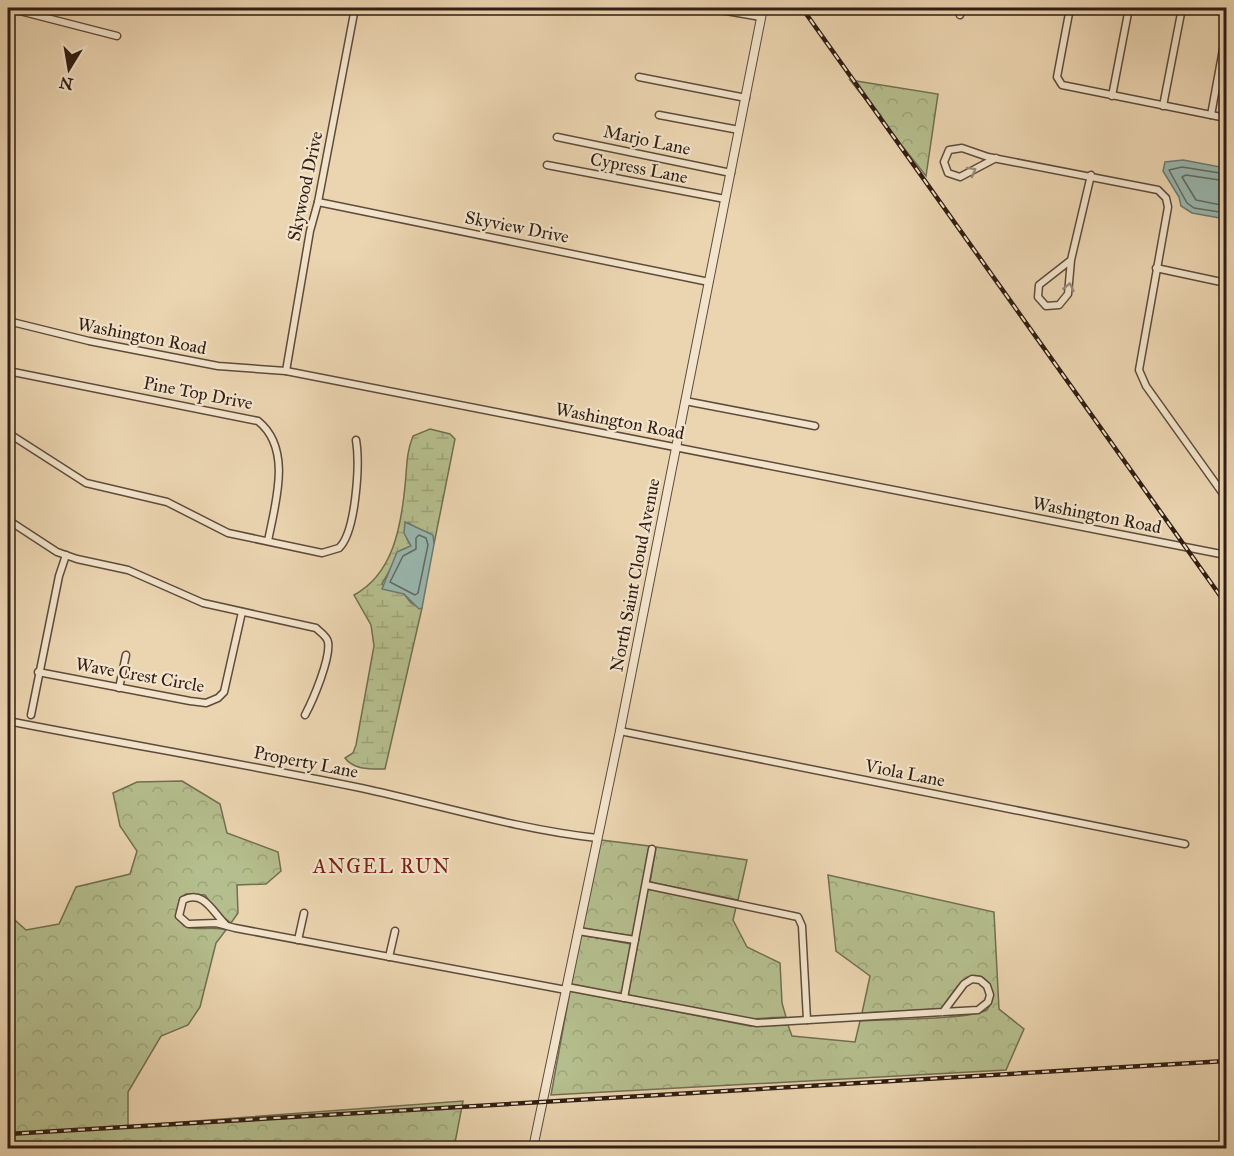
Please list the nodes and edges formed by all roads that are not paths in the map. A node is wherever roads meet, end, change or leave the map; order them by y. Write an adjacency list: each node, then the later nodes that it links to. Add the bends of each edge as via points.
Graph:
1 (8, 8): 10 (street)
2 (355, 8): 25 (street, Skywood Drive)
3 (709, 8): 8 (street)
4 (763, 8): 8 (street, North Saint Cloud Avenue)
5 (1070, 8): 12 (street, via 1058,80 1066,87)
6 (1129, 8): 12 (street)
7 (1182, 8): 14 (street)
8 (761, 18): 13 (street, North Saint Cloud Avenue)
9 (1227, 33): 16 (street)
10 (117, 36)
11 (639, 77): 13 (street)
12 (1112, 96): 14 (street)
13 (746, 98): 18 (street, North Saint Cloud Avenue)
14 (1163, 106): 16 (street)
15 (659, 115): 18 (street)
16 (1211, 115): 17 (street)
17 (1227, 118)
18 (739, 130): 22 (street, North Saint Cloud Avenue)
19 (557, 137): 22 (street, Marjo Lane)
20 (996, 159): 20 (street, one-way to 20, via 959,147 950,150 944,162 948,173 960,177); 23 (street)
21 (548, 165): 24 (street, Cypress Lane)
22 (731, 173): 24 (street, North Saint Cloud Avenue)
23 (1091, 175): 26 (street); 27 (street, via 1158,190 1166,198)
24 (725, 199): 28 (street, North Saint Cloud Avenue)
25 (318, 202): 28 (street, Skyview Drive); 34 (street, Skywood Drive)
26 (1071, 260): 26 (street, one-way to 26, via 1039,285 1038,297 1046,306 1055,307 1066,298)
27 (1156, 268): 29 (street); 40 (street, via 1138,363 1140,375)
28 (709, 282): 35 (street, North Saint Cloud Avenue)
29 (1227, 283)
30 (8, 321): 34 (street, Washington Road, via 189,360)
31 (1227, 330): 32 (street)
32 (1227, 354)
33 (8, 371): 42 (street, Pine Top Drive, via 258,421 273,439 279,469)
34 (286, 371): 39 (street, Washington Road)
35 (685, 401): 36 (street); 39 (street, North Saint Cloud Avenue)
36 (815, 426)
37 (8, 433): 42 (street, via 86,483 167,502 218,530)
38 (356, 440): 42 (street, via 359,459 350,534 345,543 335,552 322,553)
39 (676, 448): 44 (street, Washington Road); 52 (street, North Saint Cloud Avenue)
40 (1227, 498)
41 (8, 520): 43 (street)
42 (268, 541)
43 (66, 555): 45 (street, via 128,570 203,603); 47 (street)
44 (1227, 555)
45 (242, 612): 48 (street, Wave Crest Circle, via 224,692 218,698 206,703); 50 (street, via 316,628 326,638 327,651)
46 (126, 655): 48 (street)
47 (38, 672): 48 (street, Wave Crest Circle); 49 (street)
48 (119, 688)
49 (31, 715)
50 (305, 715)
51 (8, 721): 53 (street, Property Lane, via 348,786 548,832)
52 (620, 731): 53 (street, North Saint Cloud Avenue); 54 (street, Viola Lane)
53 (597, 838): 60 (street, North Saint Cloud Avenue)
54 (1185, 844)
55 (652, 849): 56 (street)
56 (646, 885): 62 (street); 67 (street, via 798,917 802,926)
57 (304, 913): 61 (street)
58 (227, 926): 58 (street, via 188,924 179,916 183,900 204,899); 61 (street)
59 (395, 931): 63 (street)
60 (578, 931): 62 (street); 64 (street, North Saint Cloud Avenue)
61 (298, 940): 63 (street)
62 (635, 940): 65 (street)
63 (389, 957): 64 (street)
64 (567, 988): 65 (street); 68 (street, North Saint Cloud Avenue)
65 (624, 998): 67 (street, via 751,1022)
66 (943, 1012): 66 (street, via 984,1008 990,995 987,986 980,980 964,984); 67 (street)
67 (807, 1020)
68 (533, 1149)

